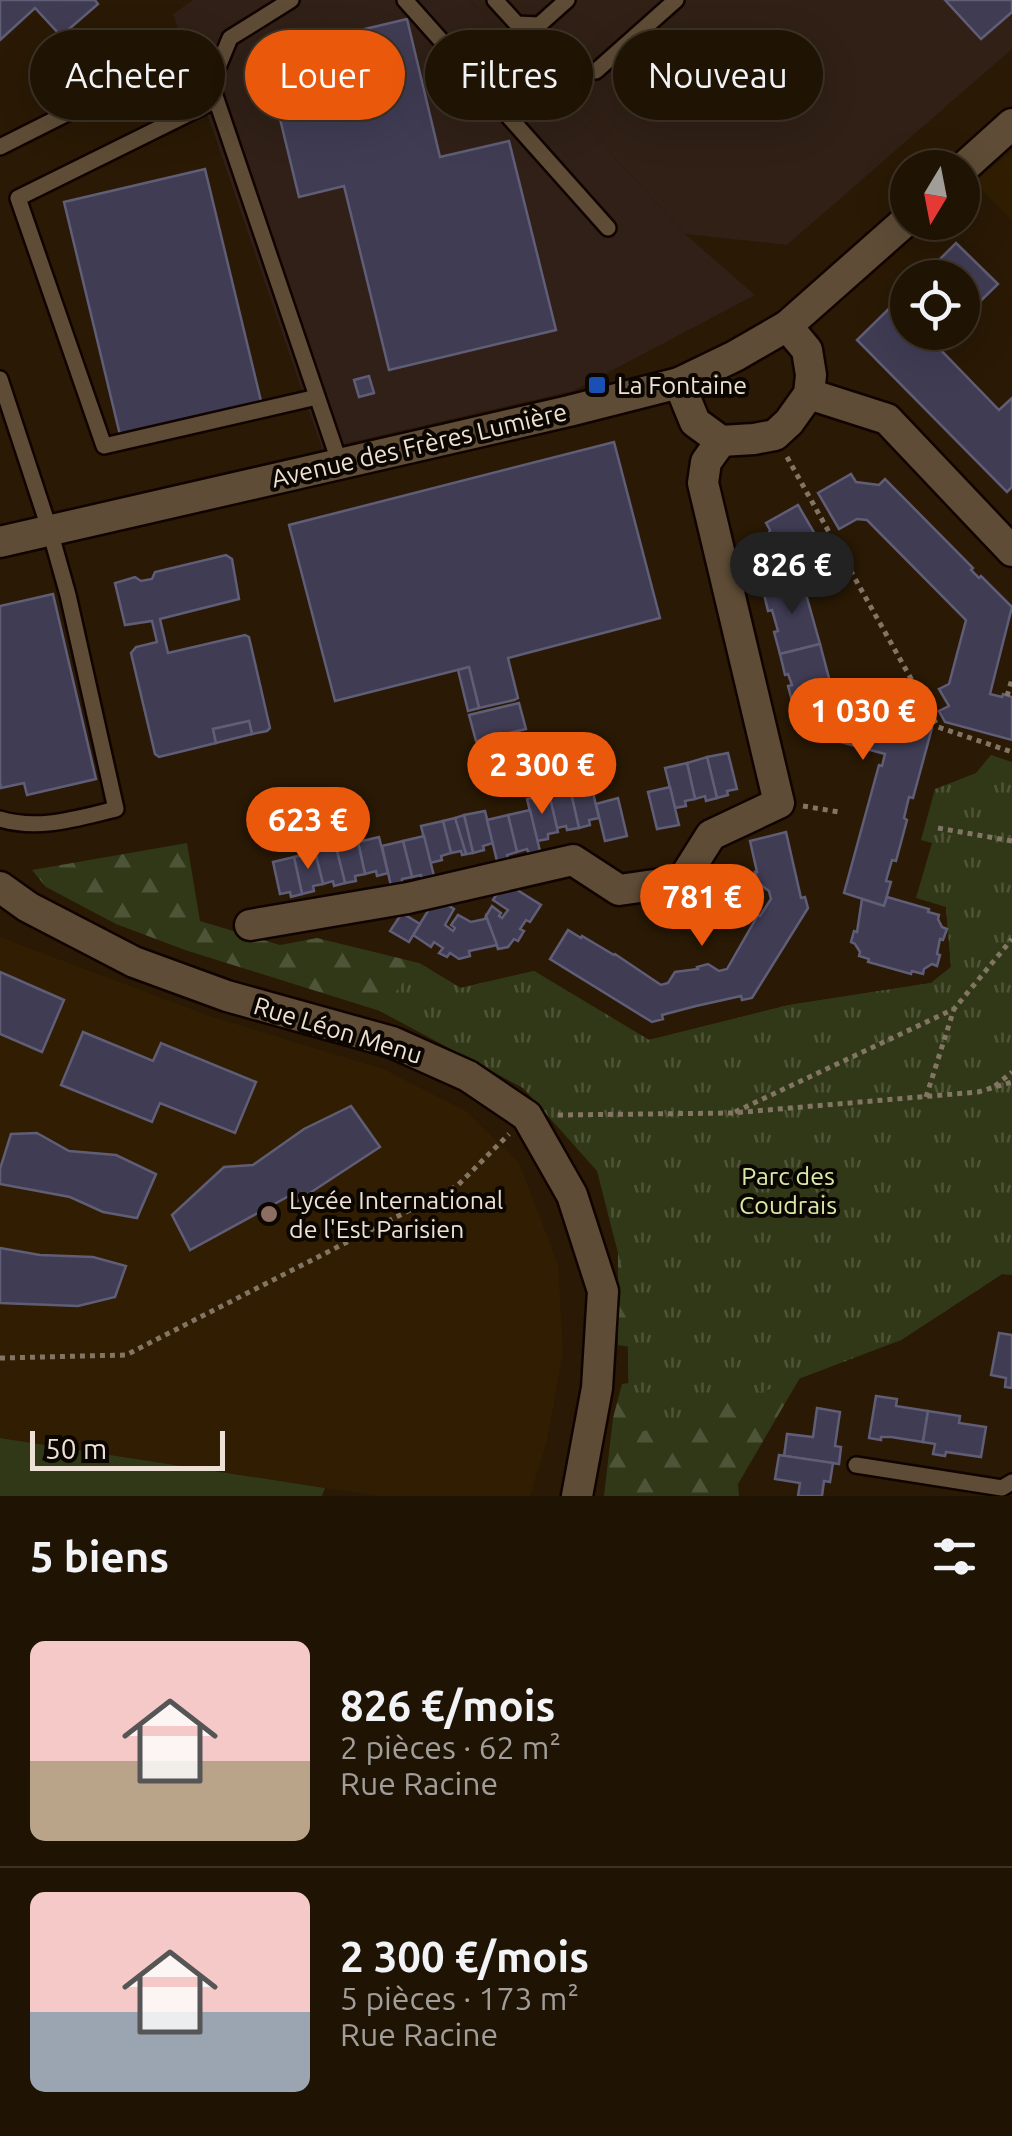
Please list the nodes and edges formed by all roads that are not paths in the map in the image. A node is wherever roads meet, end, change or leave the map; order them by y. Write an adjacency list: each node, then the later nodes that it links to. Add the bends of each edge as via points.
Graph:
1 (291, 0): 6 (lane, via 230,38)
2 (405, 0): 14 (lane)
3 (494, 0): 4 (lane, via 517,24 539,25)
4 (567, 0)
5 (676, 0): 7 (lane)
6 (225, 50)
7 (596, 72)
8 (54, 120): 12 (lane)
9 (176, 120): 20 (lane, via 18,198 104,446)
10 (223, 120): 20 (lane)
11 (1012, 124): 13 (street)
12 (0, 147)
13 (980, 153)
14 (608, 228)
15 (890, 235): 16 (street, Avenue des Frères Lumière)
16 (788, 326): 18 (street, Avenue des Frères Lumière); 19 (street, via 807,350)
17 (0, 380): 23 (lane)
18 (679, 383): 21 (street, via 695,422); 22 (street, Avenue des Frères Lumière)
19 (809, 394): 21 (street, via 775,435); 25 (street, via 887,419)
20 (318, 396): 22 (lane)
21 (721, 441): 28 (street, via 706,462 702,483 779,802 710,834 682,880 619,890 573,860)
22 (340, 464): 23 (street, Avenue des Frères Lumière)
23 (50, 531): 24 (street, Avenue des Frères Lumière); 26 (lane, via 116,809 48,824)
24 (0, 542)
25 (1012, 551)
26 (0, 819)
27 (0, 887): 31 (street, Rue Léon Menu, via 134,962 392,1042 468,1076 527,1116 572,1194 602,1291 597,1388)
28 (250, 925)
29 (856, 1465): 30 (lane, via 1002,1488)
30 (1012, 1482)
31 (577, 1496)

